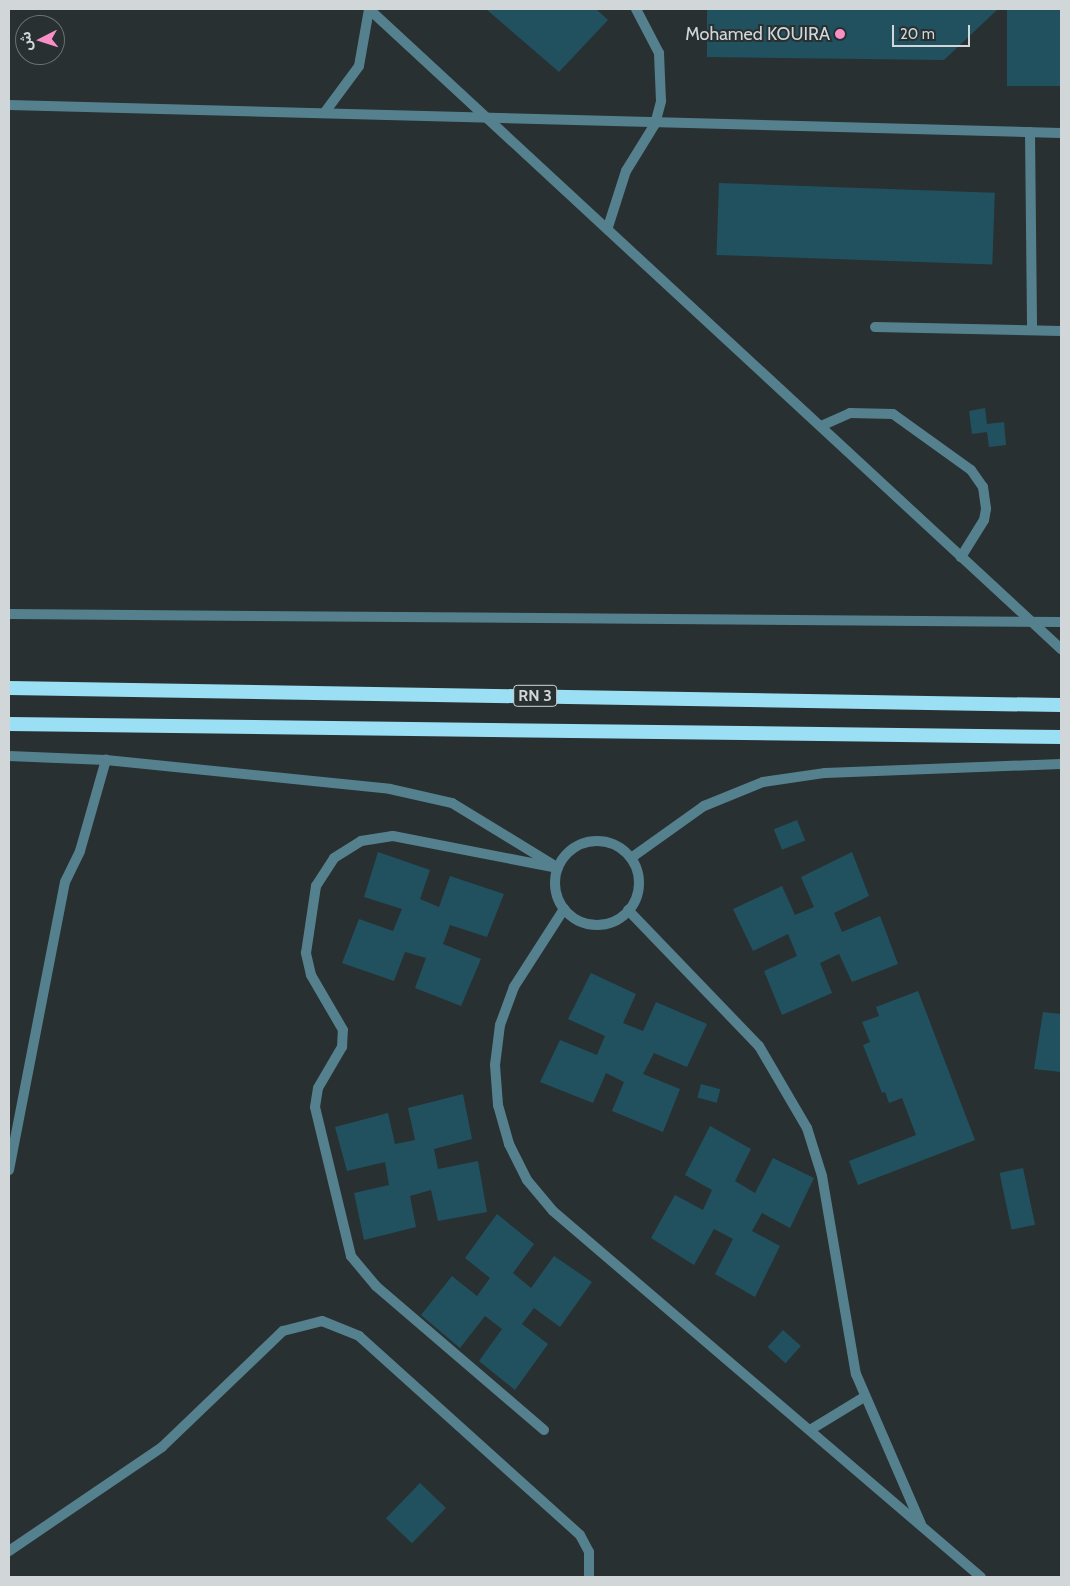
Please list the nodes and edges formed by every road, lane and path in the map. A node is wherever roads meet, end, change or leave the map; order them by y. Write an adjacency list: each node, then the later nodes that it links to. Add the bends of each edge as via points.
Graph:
1 (369, 9): 4 (street, via 359,66); 5 (street)
2 (636, 9): 6 (street, via 651,31 660,61 662,101)
3 (9, 105): 4 (street)
4 (325, 112): 5 (street)
5 (484, 117): 6 (street); 9 (street)
6 (655, 124): 7 (street); 9 (street, via 626,171)
7 (1030, 132): 8 (street); 11 (street)
8 (1061, 133)
9 (608, 227): 13 (street)
10 (875, 327): 11 (street)
11 (1032, 330): 12 (street)
12 (1061, 331)
13 (821, 426): 14 (street); 14 (street, via 850,413 893,414 971,470 983,488 986,509 984,520)
14 (961, 557): 16 (street)
15 (9, 614): 16 (street)
16 (1029, 622): 17 (street); 18 (street)
17 (1061, 622)
18 (1061, 648)
19 (9, 688): 20 (highway, RN 3)
20 (1061, 705)
21 (9, 724): 22 (highway, RN 3)
22 (1061, 737)
23 (9, 756): 24 (street)
24 (106, 760): 27 (street, via 318,780 452,803); 30 (street, via 80,851 65,882)
25 (1061, 764): 26 (street, via 825,774 763,782 704,806)
26 (631, 858): 27 (street, via 617,846 588,842 570,851); 29 (street, via 638,885)
27 (558, 868): 28 (street, via 555,885); 32 (street, via 394,836 361,841 334,858 316,886 306,953 311,975 343,1030 342,1048 318,1088 316,1107 351,1256 376,1286)
28 (564, 909): 29 (street, via 581,922 596,924 611,922); 33 (street, via 514,987 500,1025 495,1065 498,1105 509,1144 527,1180 553,1211)
29 (628, 910): 31 (street, via 759,1046 790,1093 822,1176 853,1360)
30 (9, 1170)
31 (864, 1397): 33 (street); 34 (street)
32 (544, 1430)
33 (810, 1430): 34 (street)
34 (923, 1527): 37 (street)
35 (9, 1551): 36 (street, via 162,1447 283,1330 322,1321 358,1336 580,1535 589,1552)
36 (589, 1577)
37 (981, 1577)

